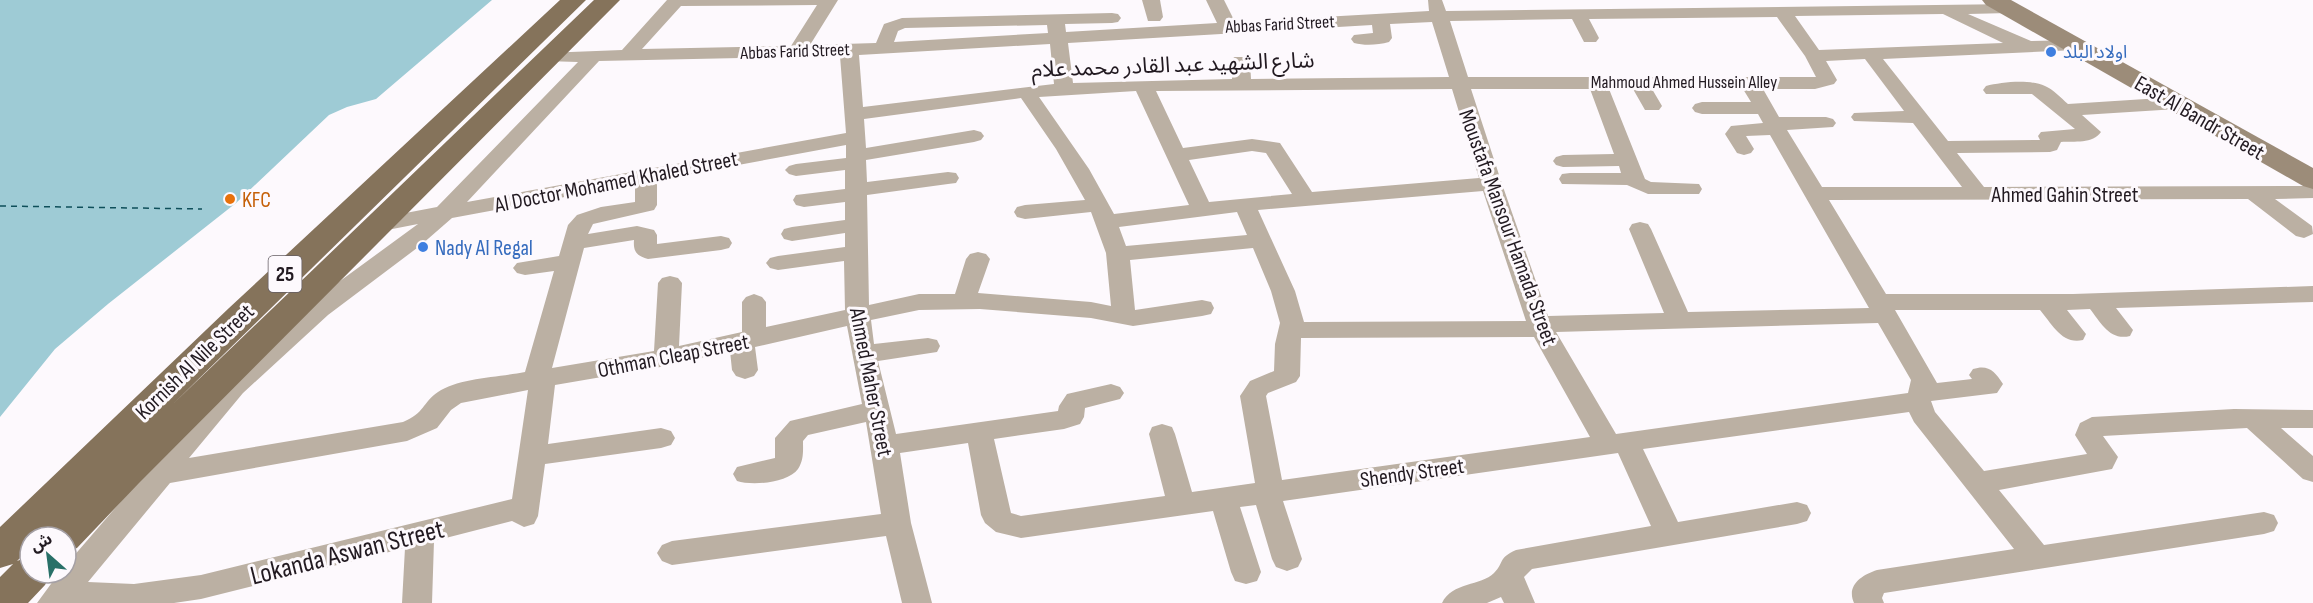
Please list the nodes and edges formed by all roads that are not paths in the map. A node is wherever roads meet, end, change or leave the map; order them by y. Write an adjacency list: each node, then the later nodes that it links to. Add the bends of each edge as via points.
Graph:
1 (574, 0): 135 (main road, Kornish Al Nile Street / 25)
2 (608, 0): 29 (main road, Kornish Al Nile Street / 25)
3 (829, 0): 6 (street); 24 (street)
4 (988, 0): 14 (street)
5 (1215, 0): 15 (street)
6 (676, 1): 27 (street)
7 (2012, 3): 10 (street, Abbas Farid Street); 20 (main road, East Al Bandr Street); 55 (main road, East Al Bandr Street)
8 (1437, 8): 12 (street, Abbas Farid Street); 13 (street, Abbas Farid Street); 32 (street, Moustafa Mansour Hamada Street)
9 (1152, 9): 16 (street); 17 (street, via 1166,19)
10 (1942, 9): 11 (street, Abbas Farid Street); 22 (street)
11 (1782, 11): 12 (street, Abbas Farid Street); 28 (street, Mahmoud Ahmed Hussein Alley)
12 (1578, 14): 18 (street)
13 (1380, 19): 15 (street, Abbas Farid Street); 19 (street, via 1383,38)
14 (989, 21): 16 (street); 21 (street, via 902,23 890,28)
15 (1228, 27): 17 (street, Abbas Farid Street)
16 (1057, 28): 17 (street, Abbas Farid Street); 21 (street, Abbas Farid Street); 38 (street)
17 (1171, 30)
18 (1590, 38)
19 (1360, 39)
20 (2075, 45): 22 (street); 42 (main road, East Al Bandr Street)
21 (883, 48): 23 (street, Abbas Farid Street)
22 (2031, 48): 25 (street)
23 (849, 50): 24 (street, Abbas Farid Street); 51 (street, Ahmed Maher Street)
24 (797, 51): 27 (street, Abbas Farid Street)
25 (1870, 54): 28 (street); 47 (street)
26 (594, 56): 27 (street, Abbas Farid Street); 29 (street, Abbas Farid Street); 74 (street)
27 (626, 56)
28 (1814, 56): 35 (street, Mahmoud Ahmed Hussein Alley, via 1826,76 1823,83)
29 (552, 57): 76 (main road, Kornish Al Nile Street / 25)
30 (1241, 61): 36 (street)
31 (2014, 70): 39 (street)
32 (1458, 82): 33 (street, Mahmoud Ahmed Hussein Alley); 36 (street, شارع الشهيد عبد القادر محمد علام); 62 (street, Moustafa Mansour Hamada Street)
33 (1597, 82): 34 (street, Mahmoud Ahmed Hussein Alley); 58 (street)
34 (1639, 82): 35 (street, Mahmoud Ahmed Hussein Alley); 43 (street)
35 (1749, 82): 48 (street)
36 (1242, 84): 37 (street, شارع الشهيد عبد القادر محمد علام)
37 (1143, 85): 38 (street, شارع الشهيد عبد القادر محمد علام); 54 (street)
38 (1064, 88): 41 (street, شارع الشهيد عبد القادر محمد علام)
39 (2034, 88): 40 (street); 45 (street)
40 (1993, 90)
41 (1026, 92): 51 (street, شارع الشهيد عبد القادر محمد علام); 75 (street, via 1066,150)
42 (2176, 103): 45 (street); 61 (main road, East Al Bandr Street)
43 (1652, 106)
44 (1702, 108): 48 (street)
45 (2065, 110): 52 (street, via 2091,132 2048,136 2050,146)
46 (1861, 117): 47 (street)
47 (1918, 117): 52 (street)
48 (1772, 120): 49 (street); 53 (street, via 1738,130 1735,134); 67 (street)
49 (1826, 123)
50 (974, 136): 51 (street)
51 (855, 143): 56 (street); 59 (street, Al Doctor Mohamed Khaled Street); 64 (street, Ahmed Maher Street)
52 (1942, 147): 68 (street)
53 (1744, 149)
54 (1177, 155): 69 (street, via 1252,145 1273,147); 72 (street)
55 (2313, 156)
56 (796, 170)
57 (1567, 170): 58 (street)
58 (1632, 170): 63 (street, via 1636,183 1648,188)
59 (646, 175): 74 (street, Al Doctor Mohamed Khaled Street); 83 (street, via 646,205 587,218 579,225)
60 (948, 178): 64 (street)
61 (2313, 180)
62 (1491, 184): 69 (street); 100 (street, Moustafa Mansour Hamada Street)
63 (1691, 189)
64 (856, 192): 70 (street); 77 (street, Ahmed Maher Street)
65 (2313, 192): 66 (street, Ahmed Gahin Street)
66 (2254, 193): 68 (street, Ahmed Gahin Street); 79 (street)
67 (1817, 194): 68 (street, Ahmed Gahin Street); 96 (street)
68 (1978, 194)
69 (1305, 197): 71 (street)
70 (804, 200)
71 (1244, 204): 72 (street); 81 (street)
72 (1202, 208): 75 (street)
73 (1025, 212): 75 (street)
74 (443, 214): 76 (street, Al Doctor Mohamed Khaled Street); 123 (street, via 276,346 234,387)
75 (1101, 214): 85 (street)
76 (377, 225): 132 (main road, Kornish Al Nile Street / 25)
77 (856, 225): 80 (street); 84 (street, Ahmed Maher Street)
78 (1640, 229): 99 (street)
79 (2304, 231)
80 (792, 234)
81 (1259, 241): 85 (street); 101 (street, via 1283,291 1293,323)
82 (721, 243): 83 (street, via 648,252 646,235 637,233)
83 (572, 252): 88 (street); 110 (street)
84 (856, 252): 87 (street); 97 (street, Ahmed Maher Street)
85 (1117, 254): 98 (street)
86 (978, 259): 91 (street)
87 (778, 263)
88 (525, 268)
89 (670, 283): 107 (street)
90 (2313, 294): 92 (street)
91 (964, 301): 97 (street, Othman Cleap Street, via 919,302); 98 (street, Othman Cleap Street, via 1091,310)
92 (2096, 301): 94 (street); 102 (street)
93 (754, 302): 104 (street)
94 (2047, 302): 96 (street); 103 (street)
95 (1202, 308): 98 (street, Othman Cleap Street)
96 (1882, 308): 99 (street); 112 (street, via 1924,380)
97 (858, 315): 104 (street, Othman Cleap Street); 106 (street, Ahmed Maher Street)
98 (1124, 317)
99 (1679, 320): 100 (street)
100 (1540, 327): 101 (street); 119 (street, Moustafa Mansour Hamada Street)
101 (1291, 330): 126 (street, via 1287,376 1259,387 1253,396)
102 (2121, 330)
103 (2074, 334)
104 (748, 340): 107 (street, Othman Cleap Street); 108 (street)
105 (928, 346): 106 (street)
106 (864, 354): 113 (street, Ahmed Maher Street)
107 (666, 357): 110 (street, Othman Cleap Street)
108 (745, 370)
109 (1982, 375): 112 (street, Shendy Street, via 1990,384 1988,387)
110 (539, 379): 121 (street); 123 (street, Othman Cleap Street, via 453,395 443,400 422,425 407,431)
111 (1111, 393): 116 (street, via 1076,401 1068,419)
112 (1920, 397): 119 (street, Shendy Street); 125 (street, via 1923,415)
113 (877, 410): 120 (street, Ahmed Maher Street); 124 (street, via 799,428 789,438 787,464)
114 (2253, 418): 115 (street); 122 (street); 125 (street, via 2092,427 2088,435 2102,451 2102,462)
115 (2313, 419)
116 (979, 432): 120 (street); 128 (street, Shendy Street, via 995,515 1009,526)
117 (1162, 434): 128 (street)
118 (661, 438): 121 (street)
119 (1617, 443): 126 (street, Shendy Street); 134 (street, Moustafa Mansour Hamada Street)
120 (885, 445): 130 (street, Ahmed Maher Street)
121 (532, 456): 133 (street, Lokanda Aswan Street, via 524,512)
122 (2313, 472)
123 (159, 474): 140 (street)
124 (747, 474)
125 (1977, 483): 137 (street)
126 (1268, 492): 127 (street, Shendy Street); 138 (street)
127 (1223, 497): 128 (street, Shendy Street); 139 (street)
128 (1181, 504)
129 (1797, 513): 134 (street)
130 (897, 523): 136 (street); 144 (street, Ahmed Maher Street)
131 (2264, 523): 137 (street)
132 (75, 525)
133 (420, 534): 140 (street, Lokanda Aswan Street, via 201,587 134,596); 143 (street)
134 (1669, 534): 141 (street, via 1516,562 1509,570)
135 (0, 552)
136 (672, 553)
137 (2037, 558): 146 (street, via 1877,582 1868,588)
138 (1287, 559)
139 (1246, 572)
140 (47, 590): 142 (main road)
141 (1514, 592): 145 (street)
142 (2, 603)
143 (417, 603)
144 (917, 603)
145 (1457, 603)
146 (1869, 603)

